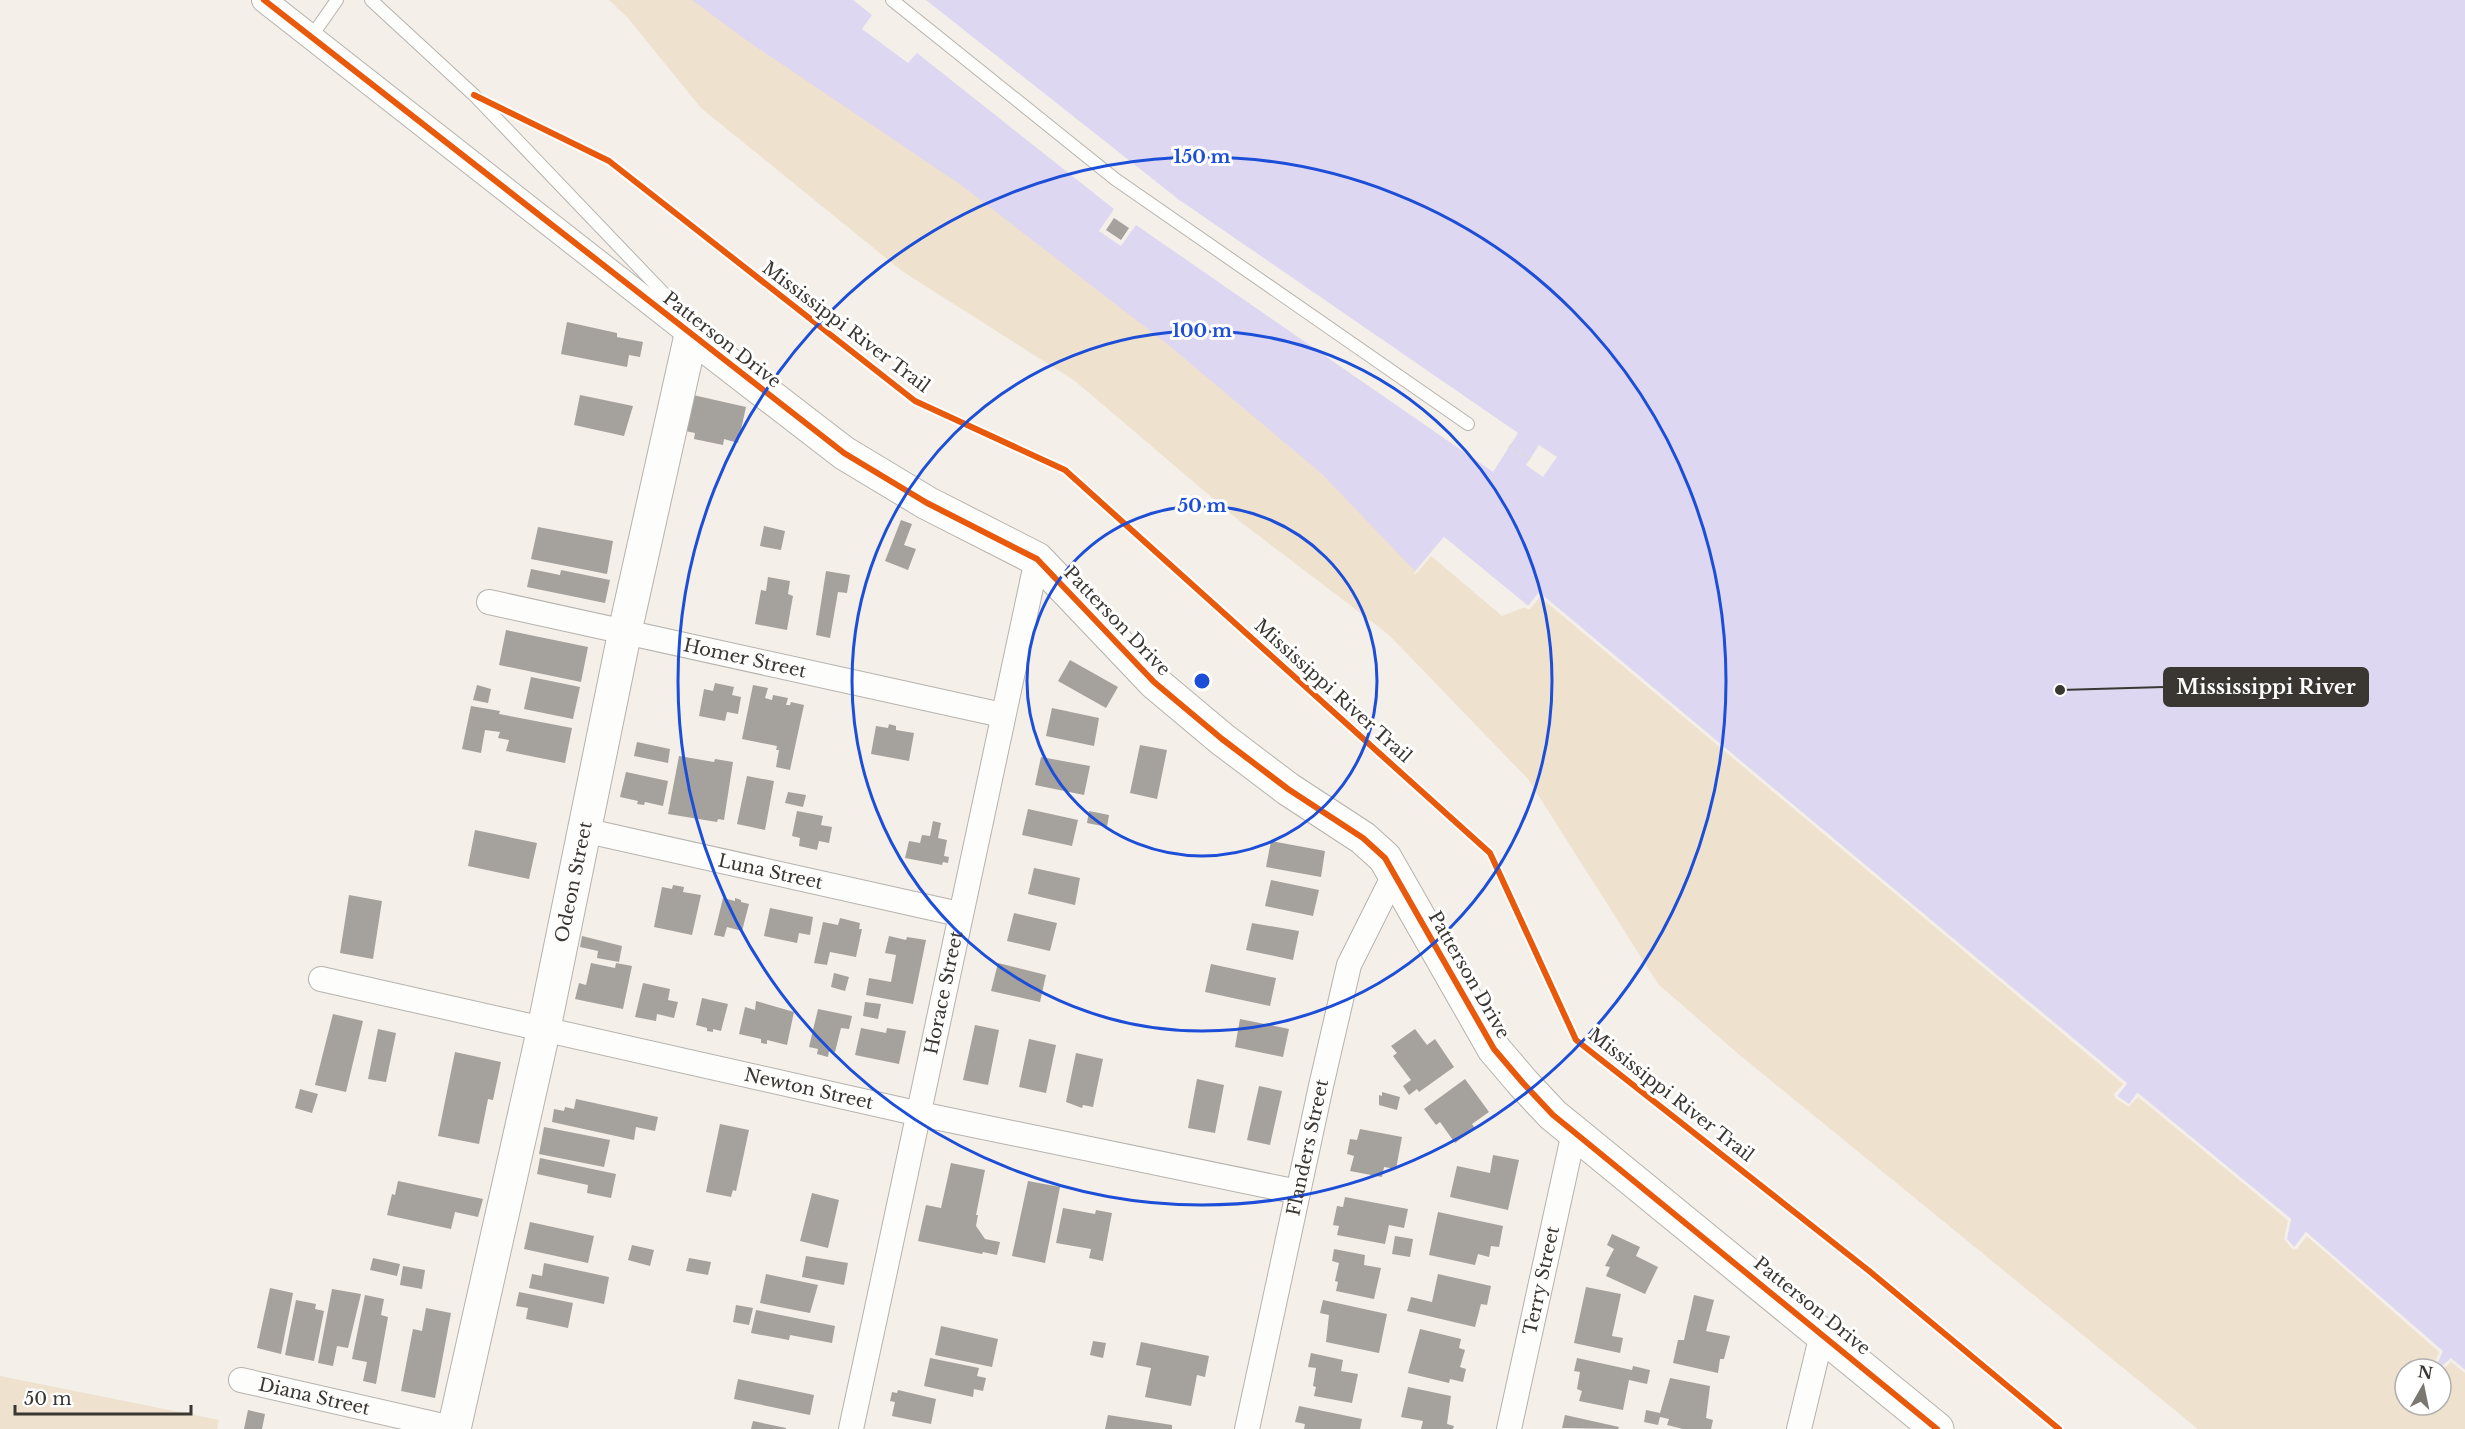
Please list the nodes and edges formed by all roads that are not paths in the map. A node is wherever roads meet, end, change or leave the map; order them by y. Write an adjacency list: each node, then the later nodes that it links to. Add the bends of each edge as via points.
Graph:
1 (264, 0): 5 (street, Patterson Drive)
2 (337, 0): 5 (lane)
3 (371, 0): 6 (lane, via 474,95 674,304)
4 (892, 0): 7 (lane, via 1115,178)
5 (311, 37): 6 (street, Patterson Drive)
6 (691, 335): 8 (street, Patterson Drive, via 844,453 927,503); 10 (street, Odeon Street)
7 (1468, 424)
8 (1037, 559): 11 (street, Horace Street); 13 (street, Patterson Drive, via 1154,682 1288,789 1363,838 1385,858)
9 (489, 602): 10 (street, Homer Street)
10 (625, 630): 11 (street, Homer Street); 12 (street, Odeon Street)
11 (1002, 715): 14 (street, Horace Street)
12 (583, 830): 14 (street, Luna Street); 16 (street, Odeon Street)
13 (1394, 875): 18 (street, Patterson Drive, via 1494,1049 1545,1107); 19 (street, Flanders Street, via 1349,964)
14 (959, 914): 17 (street, Horace Street)
15 (321, 979): 16 (street, Newton Street)
16 (544, 1029): 17 (street, Newton Street); 22 (street, Odeon Street)
17 (920, 1114): 19 (street, Newton Street); 23 (street, Horace Street)
18 (1574, 1132): 20 (street, Patterson Drive); 25 (street, Terry Street)
19 (1298, 1192): 24 (street, Flanders Street)
20 (1822, 1334): 26 (street); 27 (street, Patterson Drive)
21 (241, 1380): 22 (street, Diana Street)
22 (455, 1429)
23 (851, 1429)
24 (1247, 1429)
25 (1509, 1429)
26 (1799, 1429)
27 (1937, 1429)

